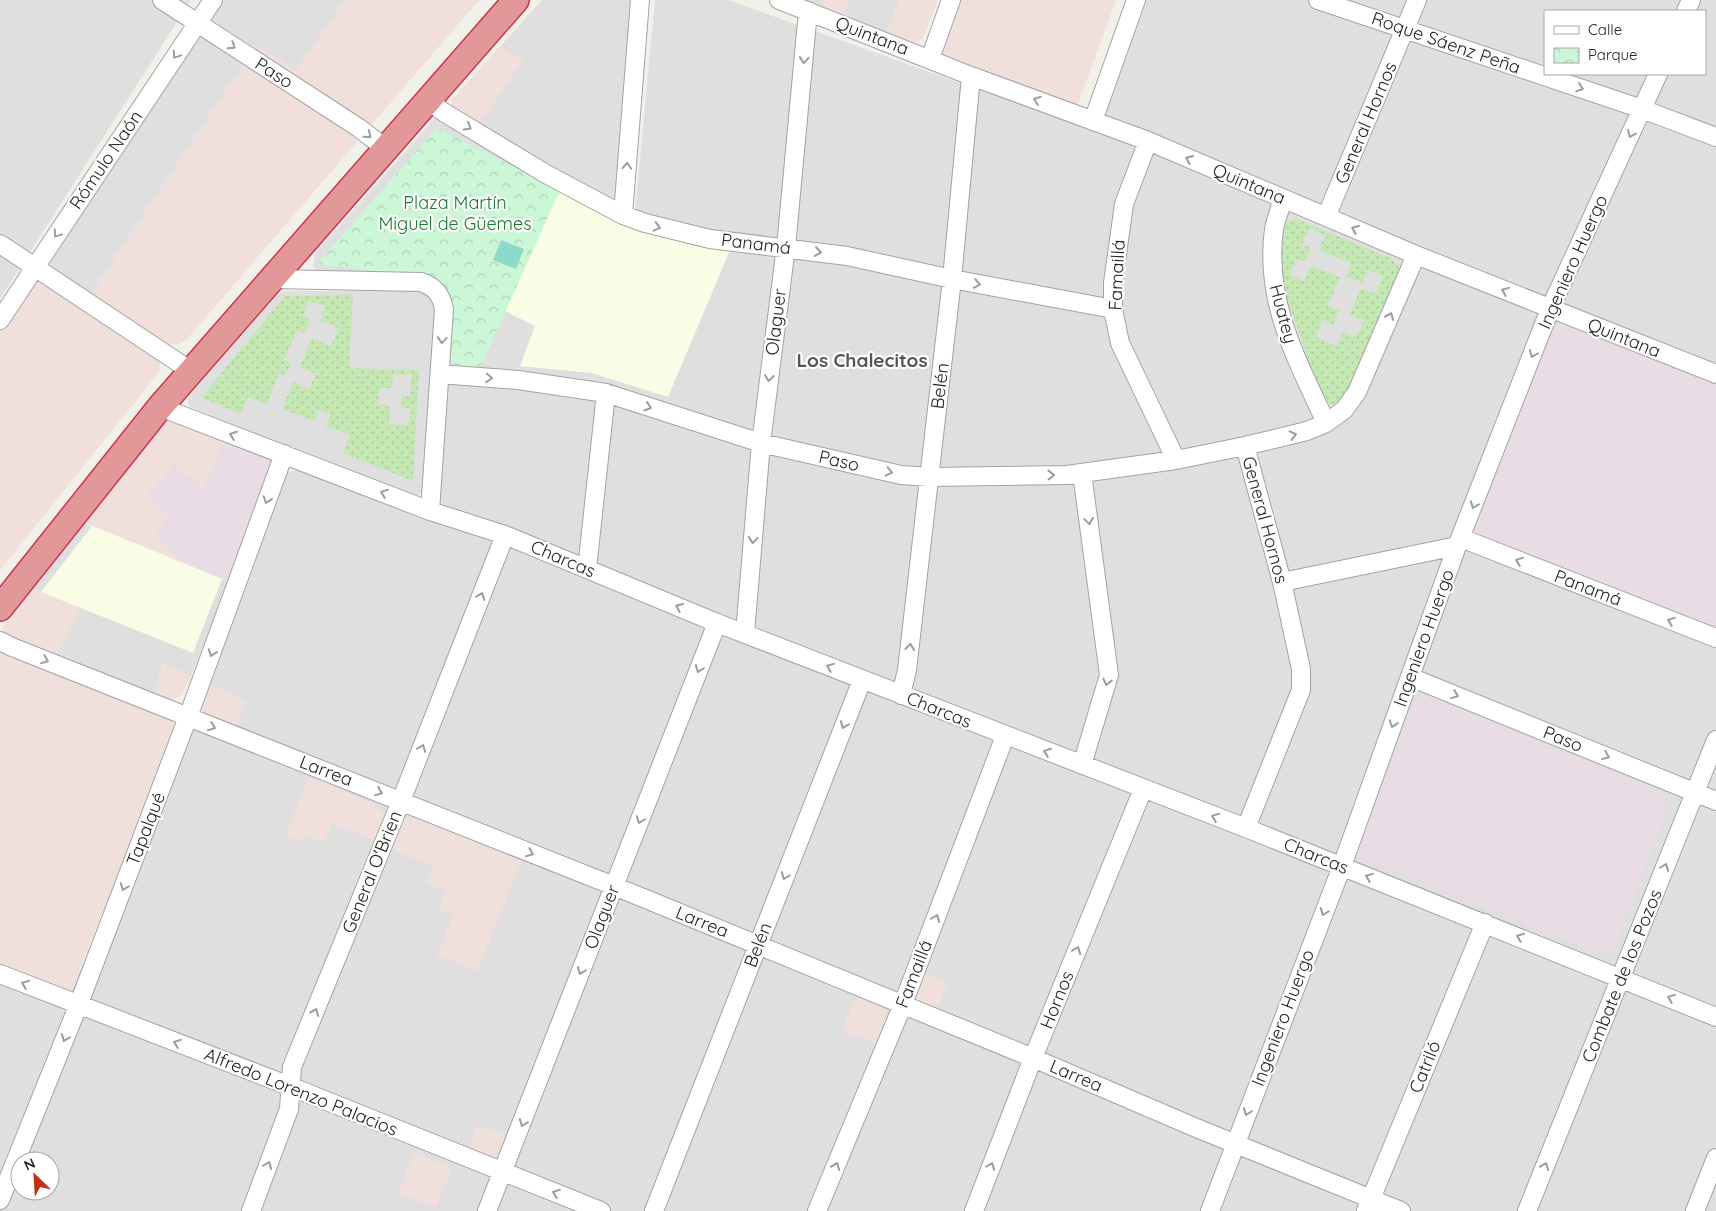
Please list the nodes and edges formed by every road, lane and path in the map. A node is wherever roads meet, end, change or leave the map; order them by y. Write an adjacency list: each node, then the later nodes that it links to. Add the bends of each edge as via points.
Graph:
1 (162, 0): 11 (street, Paso)
2 (213, 0): 11 (street, Rómulo Naón)
3 (516, 0): 16 (highway)
4 (640, 0): 23 (street, one-way to 4)
5 (779, 0): 10 (street, Quintana)
6 (951, 0): 13 (street)
7 (1136, 0): 18 (street)
8 (1318, 0): 12 (street, Roque Sáenz Peña)
9 (1417, 0): 12 (street, General Hornos)
10 (808, 12): 13 (street, Quintana); 26 (street, Olaguer, one-way to 26)
11 (198, 23): 21 (street, Paso, one-way to 21); 28 (street, Rómulo Naón, one-way to 28)
12 (1406, 30): 17 (street, Roque Sáenz Peña, one-way to 17); 24 (street, General Hornos)
13 (930, 59): 15 (street, Quintana)
14 (1658, 75): 17 (street, Ingeniero Huergo)
15 (971, 76): 18 (street, Quintana, one-way to 15); 29 (street, Belén)
16 (427, 100): 21 (highway); 23 (street, Panamá, one-way to 23, via 546,174)
17 (1642, 109): 19 (street, Roque Sáenz Peña); 31 (street, Ingeniero Huergo, one-way to 31)
18 (1093, 121): 20 (street, Quintana)
19 (1716, 136)
20 (1148, 141): 22 (street, Quintana, one-way to 20); 32 (street, Famaillá, via 1124,204 1113,283)
21 (385, 148): 30 (highway)
22 (1283, 199): 24 (street, Quintana); 39 (street, Huatey, via 1274,227 1276,298 1289,341)
23 (623, 215): 26 (street, Panamá, one-way to 26, via 710,239)
24 (1326, 217): 27 (street, Quintana, one-way to 24)
25 (0, 244): 28 (street)
26 (786, 248): 29 (street, Panamá, one-way to 29, via 847,256); 40 (street, Olaguer, one-way to 40)
27 (1416, 255): 31 (street, Quintana, one-way to 27); 39 (street, General Hornos, one-way to 27, via 1344,410 1357,392)
28 (35, 267): 33 (street, Rómulo Naón); 34 (street)
29 (952, 279): 32 (street, Panamá, one-way to 32); 45 (street, Belén)
30 (272, 280): 34 (highway); 35 (street, one-way to 35, via 421,282 432,286 444,309)
31 (1550, 308): 36 (street, Quintana); 48 (street, Ingeniero Huergo, one-way to 48)
32 (1113, 309): 43 (street, Famaillá, via 1120,342)
33 (0, 320)
34 (191, 371): 38 (highway)
35 (440, 374): 37 (street, Paso, one-way to 37, via 518,380); 46 (street)
36 (1716, 374)
37 (606, 393): 40 (street, Paso, one-way to 40); 49 (street)
38 (160, 407): 42 (street, Charcas, one-way to 38); 51 (highway)
39 (1326, 423): 41 (street, General Hornos, one-way to 39, via 1307,431)
40 (761, 443): 45 (street, Paso, one-way to 45, via 901,475); 53 (street, Olaguer, one-way to 53)
41 (1245, 446): 43 (street, Paso); 50 (street, General Hornos)
42 (284, 454): 46 (street, Charcas, one-way to 42); 59 (street, Tapalqué, one-way to 59)
43 (1176, 460): 44 (street, Paso)
44 (1082, 473): 45 (street, Paso, one-way to 44); 62 (street, one-way to 62, via 1110,675)
45 (929, 478): 58 (street, Belén, one-way to 45, via 907,670)
46 (430, 511): 47 (street, Charcas)
47 (504, 535): 49 (street, Charcas); 65 (street, General O'Brien, one-way to 47)
48 (1459, 542): 50 (street); 54 (street, Panamá, one-way to 48); 56 (street, Ingeniero Huergo)
49 (588, 569): 52 (street, Charcas, one-way to 49)
50 (1282, 582): 67 (street, General Hornos, via 1301,669 1301,690)
51 (0, 608)
52 (717, 623): 53 (street, Charcas); 69 (street, Olaguer, one-way to 69)
53 (745, 633): 57 (street, Charcas, one-way to 53)
54 (1716, 638)
55 (0, 641): 59 (street, Larrea, one-way to 59)
56 (1410, 677): 64 (street, Paso, one-way to 64); 68 (street, Ingeniero Huergo, one-way to 68)
57 (862, 680): 58 (street, Charcas); 71 (street, Belén, one-way to 71)
58 (901, 695): 60 (street, Charcas)
59 (188, 717): 65 (street, Larrea, one-way to 65); 75 (street, Tapalqué, one-way to 75)
60 (1005, 736): 62 (street, Charcas, one-way to 60); 74 (street, Famaillá, one-way to 60)
61 (1716, 740): 64 (street, Combate de los Pozos)
62 (1082, 765): 63 (street, Charcas)
63 (1142, 789): 67 (street, Charcas, one-way to 63); 77 (street, Hornos, one-way to 63)
64 (1694, 792): 66 (street, Paso); 73 (street, Combate de los Pozos, one-way to 64)
65 (401, 801): 69 (street, Larrea, one-way to 69); 78 (street, General O'Brien, one-way to 65, via 292,1067)
66 (1716, 801)
67 (1246, 828): 68 (street, Charcas)
68 (1342, 866): 70 (street, Charcas, one-way to 68); 79 (street, Ingeniero Huergo, one-way to 79)
69 (614, 886): 71 (street, Larrea); 81 (street, Olaguer, one-way to 81)
70 (1484, 923): 73 (street, Charcas, one-way to 70); 83 (street, Catriló)
71 (758, 945): 74 (street, Larrea); 87 (street, Belén)
72 (0, 974): 75 (street, Alfredo Lorenzo Palacios, one-way to 72)
73 (1622, 978): 76 (street, Charcas, one-way to 73); 92 (street, Combate de los Pozos, one-way to 73)
74 (903, 1004): 77 (street, Larrea); 88 (street, Famaillá, one-way to 74)
75 (78, 1006): 78 (street, Alfredo Lorenzo Palacios, one-way to 75); 82 (street, Tapalqué, one-way to 82)
76 (1716, 1017)
77 (1034, 1058): 79 (street, Larrea); 89 (street, Hornos, one-way to 77)
78 (292, 1087): 81 (street, Alfredo Lorenzo Palacios); 84 (street, General O'Brien, one-way to 78, via 289,1109)
79 (1235, 1143): 83 (street, Larrea); 90 (street, Ingeniero Huergo)
80 (1716, 1158): 93 (street)
81 (503, 1173): 85 (street, Olaguer); 86 (street, Alfredo Lorenzo Palacios, one-way to 81)
82 (0, 1200)
83 (1368, 1205): 91 (street, Larrea)
84 (251, 1211)
85 (487, 1211)
86 (601, 1211)
87 (654, 1211)
88 (817, 1211)
89 (974, 1211)
90 (1210, 1211)
91 (1401, 1211)
92 (1527, 1211)
93 (1695, 1211)

